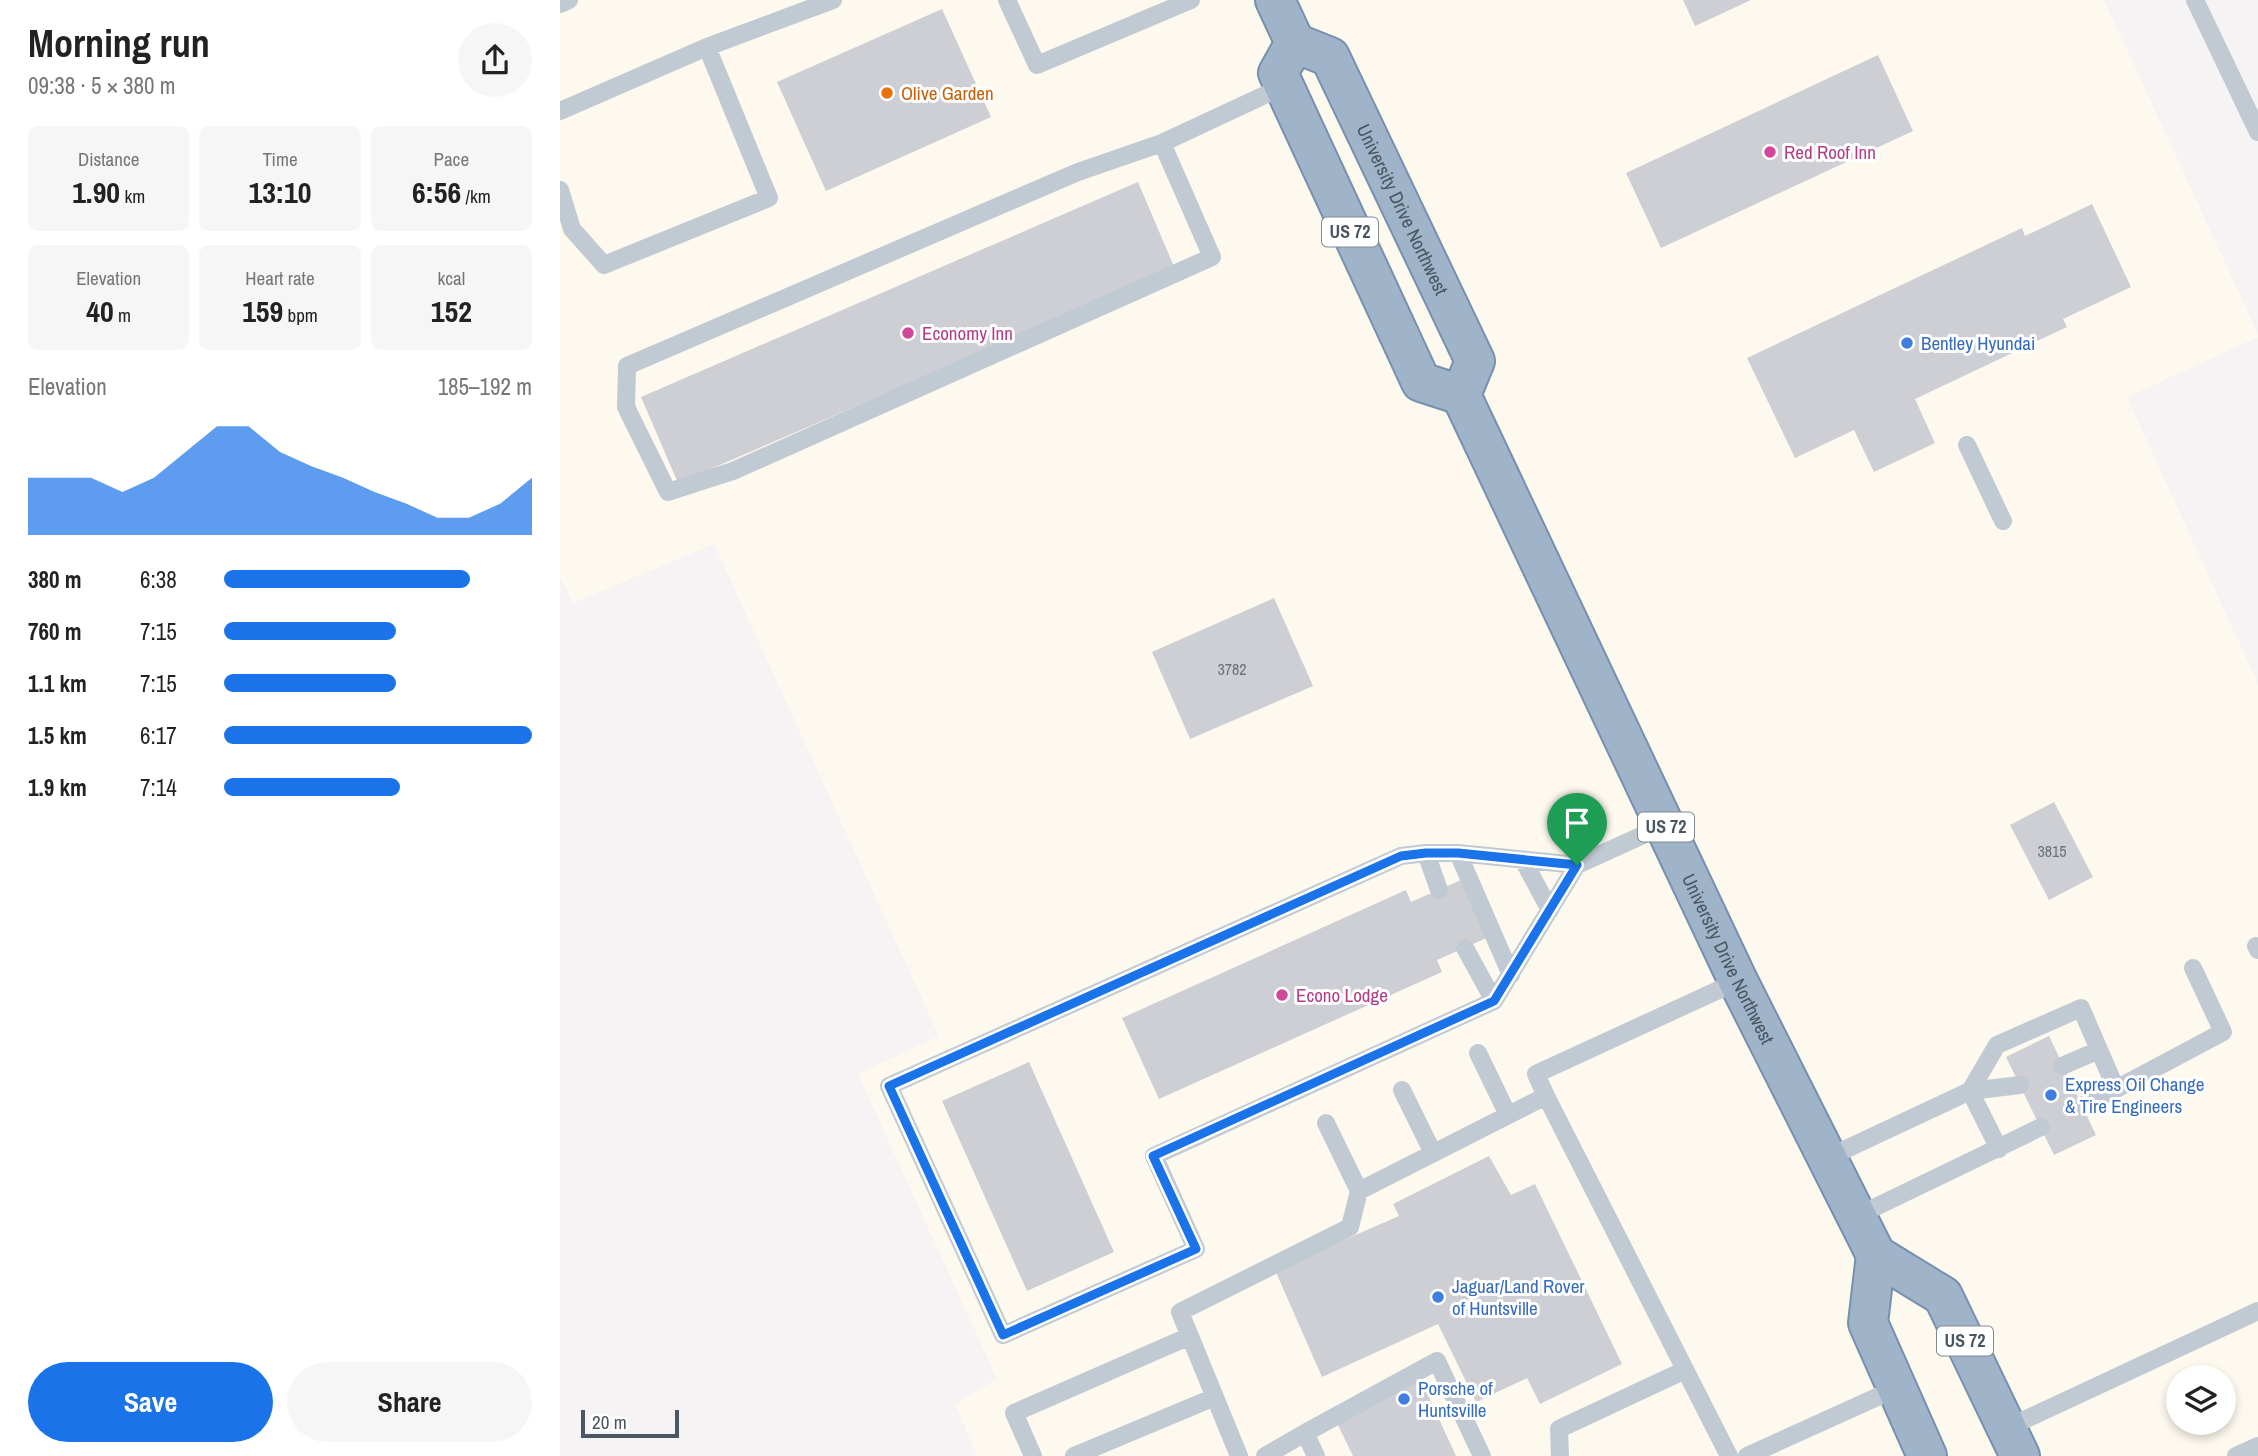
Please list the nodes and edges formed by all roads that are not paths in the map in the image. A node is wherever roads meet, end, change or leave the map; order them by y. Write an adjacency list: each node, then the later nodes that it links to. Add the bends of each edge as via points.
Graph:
1 (569, 0): 7 (lane)
2 (833, 0): 9 (lane)
3 (1007, 0): 4 (lane, via 1037,65)
4 (1191, 0)
5 (1275, 0): 8 (highway)
6 (2195, 0): 12 (lane)
7 (560, 4)
8 (1295, 43): 10 (highway, via 1278,73); 15 (highway, University Drive Northwest / US 72, via 1330,57 1416,234 1475,361)
9 (707, 47): 11 (lane); 14 (lane, via 769,198 604,265 572,229)
10 (1284, 86): 13 (lane); 15 (highway, US 72, via 1421,382)
11 (560, 111)
12 (2258, 132)
13 (1163, 143): 13 (lane, via 1212,257 733,471 668,492 626,407 627,366 1078,172)
14 (560, 190)
15 (1461, 395): 18 (highway, University Drive Northwest / US 72)
16 (1967, 445): 17 (lane)
17 (2003, 521)
18 (1665, 825): 22 (lane); 28 (highway, University Drive Northwest / US 72)
19 (1426, 853): 20 (lane); 23 (lane); 29 (lane, via 1401,856 889,1086 1003,1335 1196,1249 1153,1156)
20 (1458, 853): 21 (lane); 27 (lane)
21 (1523, 860): 22 (lane); 24 (lane)
22 (1577, 865): 24 (lane)
23 (1439, 890)
24 (1550, 910): 27 (lane)
25 (1465, 948): 29 (lane)
26 (2193, 968): 34 (lane, via 2223,1032)
27 (1511, 975): 29 (lane)
28 (1738, 981): 37 (lane, via 1536,1074); 44 (highway, University Drive Northwest / US 72)
29 (1494, 1001)
30 (2099, 1049): 32 (lane); 34 (lane); 36 (lane, via 2081,1008 1997,1045)
31 (1478, 1053): 39 (lane)
32 (2062, 1066)
33 (2020, 1085): 36 (lane)
34 (2116, 1088): 38 (lane)
35 (1402, 1090): 43 (lane)
36 (1970, 1091): 42 (lane); 44 (lane)
37 (1546, 1096): 39 (lane); 50 (lane)
38 (2082, 1106)
39 (1508, 1115): 43 (lane)
40 (1326, 1122): 45 (lane)
41 (2040, 1127): 42 (lane)
42 (1999, 1149): 46 (lane)
43 (1433, 1153): 45 (lane)
44 (1827, 1158): 46 (highway, University Drive Northwest / US 72)
45 (1359, 1191): 49 (lane, via 1350,1227 1180,1312)
46 (1857, 1216): 47 (highway, University Drive Northwest / US 72)
47 (1876, 1255): 51 (highway, via 1868,1323); 54 (highway, US 72, via 1943,1296)
48 (2258, 1311): 54 (lane)
49 (1189, 1336): 52 (lane); 56 (lane, via 1014,1413)
50 (1685, 1370): 62 (lane, via 1559,1429); 63 (lane)
51 (1897, 1388): 64 (lane); 65 (highway)
52 (1215, 1397): 57 (lane); 58 (lane)
53 (1305, 1433): 59 (lane); 60 (lane); 61 (lane, via 1437,1361)
54 (2013, 1442)
55 (2258, 1446): 66 (lane)
56 (1033, 1456)
57 (1074, 1456)
58 (1239, 1456)
59 (1265, 1456)
60 (1316, 1456)
61 (1482, 1456)
62 (1560, 1456)
63 (1730, 1456)
64 (1747, 1456)
65 (1927, 1456)
66 (2236, 1456)

